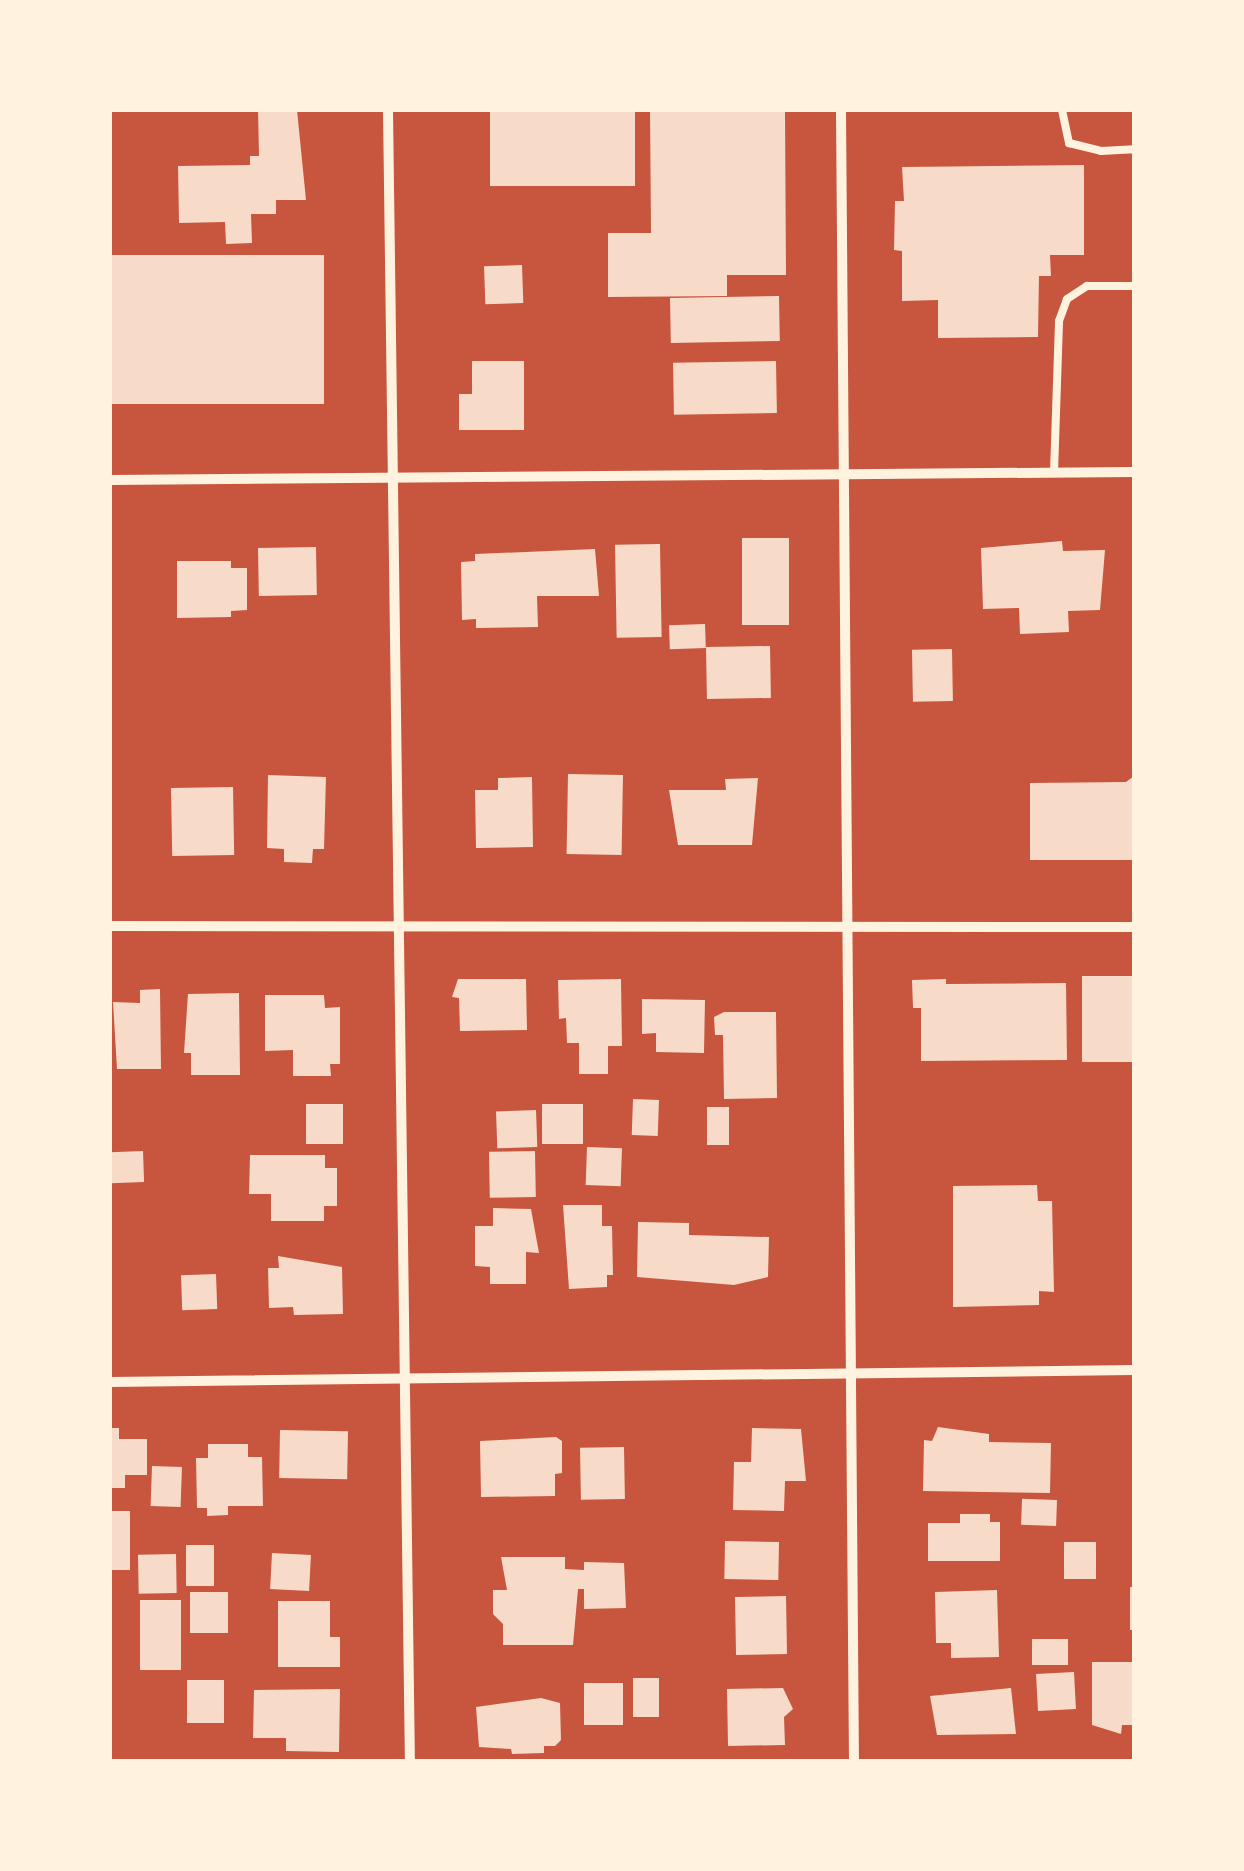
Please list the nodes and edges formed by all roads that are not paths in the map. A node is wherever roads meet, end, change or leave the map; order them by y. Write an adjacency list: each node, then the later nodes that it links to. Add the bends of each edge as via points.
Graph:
1 (388, 110): 9 (street)
2 (841, 110): 8 (street)
3 (1062, 110): 4 (lane, via 1068,143)
4 (1134, 150)
5 (1134, 286): 7 (lane, via 1087,286 1067,300 1058,321)
6 (1134, 472): 7 (street)
7 (1054, 473): 8 (street)
8 (841, 475): 9 (street); 11 (street)
9 (391, 477): 10 (street); 14 (street)
10 (110, 480)
11 (846, 923): 13 (street); 14 (street); 16 (street)
12 (110, 926): 14 (street)
13 (1134, 927)
14 (394, 928): 17 (street)
15 (1134, 1370): 16 (street)
16 (850, 1374): 17 (street); 20 (street)
17 (406, 1379): 18 (street); 19 (street)
18 (110, 1382)
19 (410, 1761)
20 (854, 1761)

